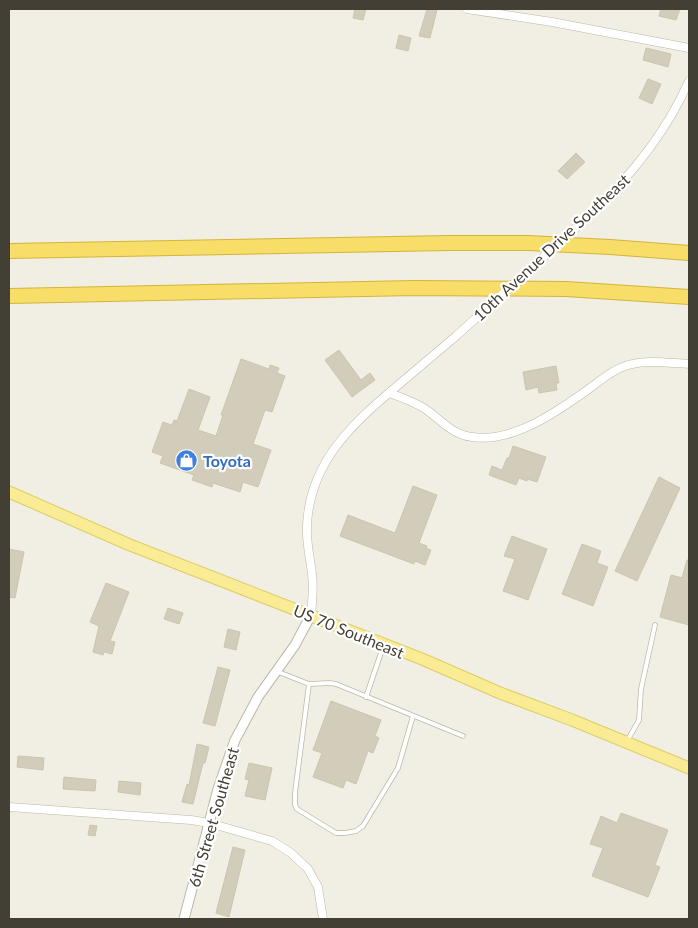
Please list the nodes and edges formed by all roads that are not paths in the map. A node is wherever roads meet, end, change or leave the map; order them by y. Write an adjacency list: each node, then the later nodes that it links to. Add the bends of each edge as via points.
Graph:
1 (467, 9): 2 (street)
2 (689, 48)
3 (689, 81): 9 (street, 10th Avenue Drive Southeast, bridge, via 666,125 612,194)
4 (9, 251): 5 (highway, via 528,243)
5 (689, 253)
6 (9, 296): 7 (highway, via 414,288 566,289)
7 (689, 297)
8 (689, 364): 9 (street, via 645,362 624,366 533,424 484,438 456,433 422,408)
9 (389, 393): 11 (street, 10th Avenue Drive Southeast, via 339,441 314,488 306,526 313,586)
10 (9, 492): 11 (main road, US 70 Southeast, via 130,545)
11 (311, 615): 13 (main road, US 70 Southeast); 14 (street, 6th Street Southeast)
12 (655, 625): 19 (lane, via 641,689 640,720)
13 (384, 644): 16 (lane); 19 (main road, US 70 Southeast)
14 (276, 671): 15 (lane); 22 (street, 6th Street Southeast, via 235,740)
15 (309, 684): 16 (lane, via 336,684); 17 (lane, via 295,805 336,833 356,831 363,826 398,768)
16 (366, 697): 17 (lane)
17 (413, 716): 18 (lane)
18 (463, 736)
19 (626, 742): 20 (main road, US 70 Southeast)
20 (689, 768)
21 (9, 807): 22 (street)
22 (210, 823): 23 (street, 6th Street Southeast); 24 (street, via 272,841 291,853 308,869 318,887)
23 (184, 919)
24 (324, 919)

